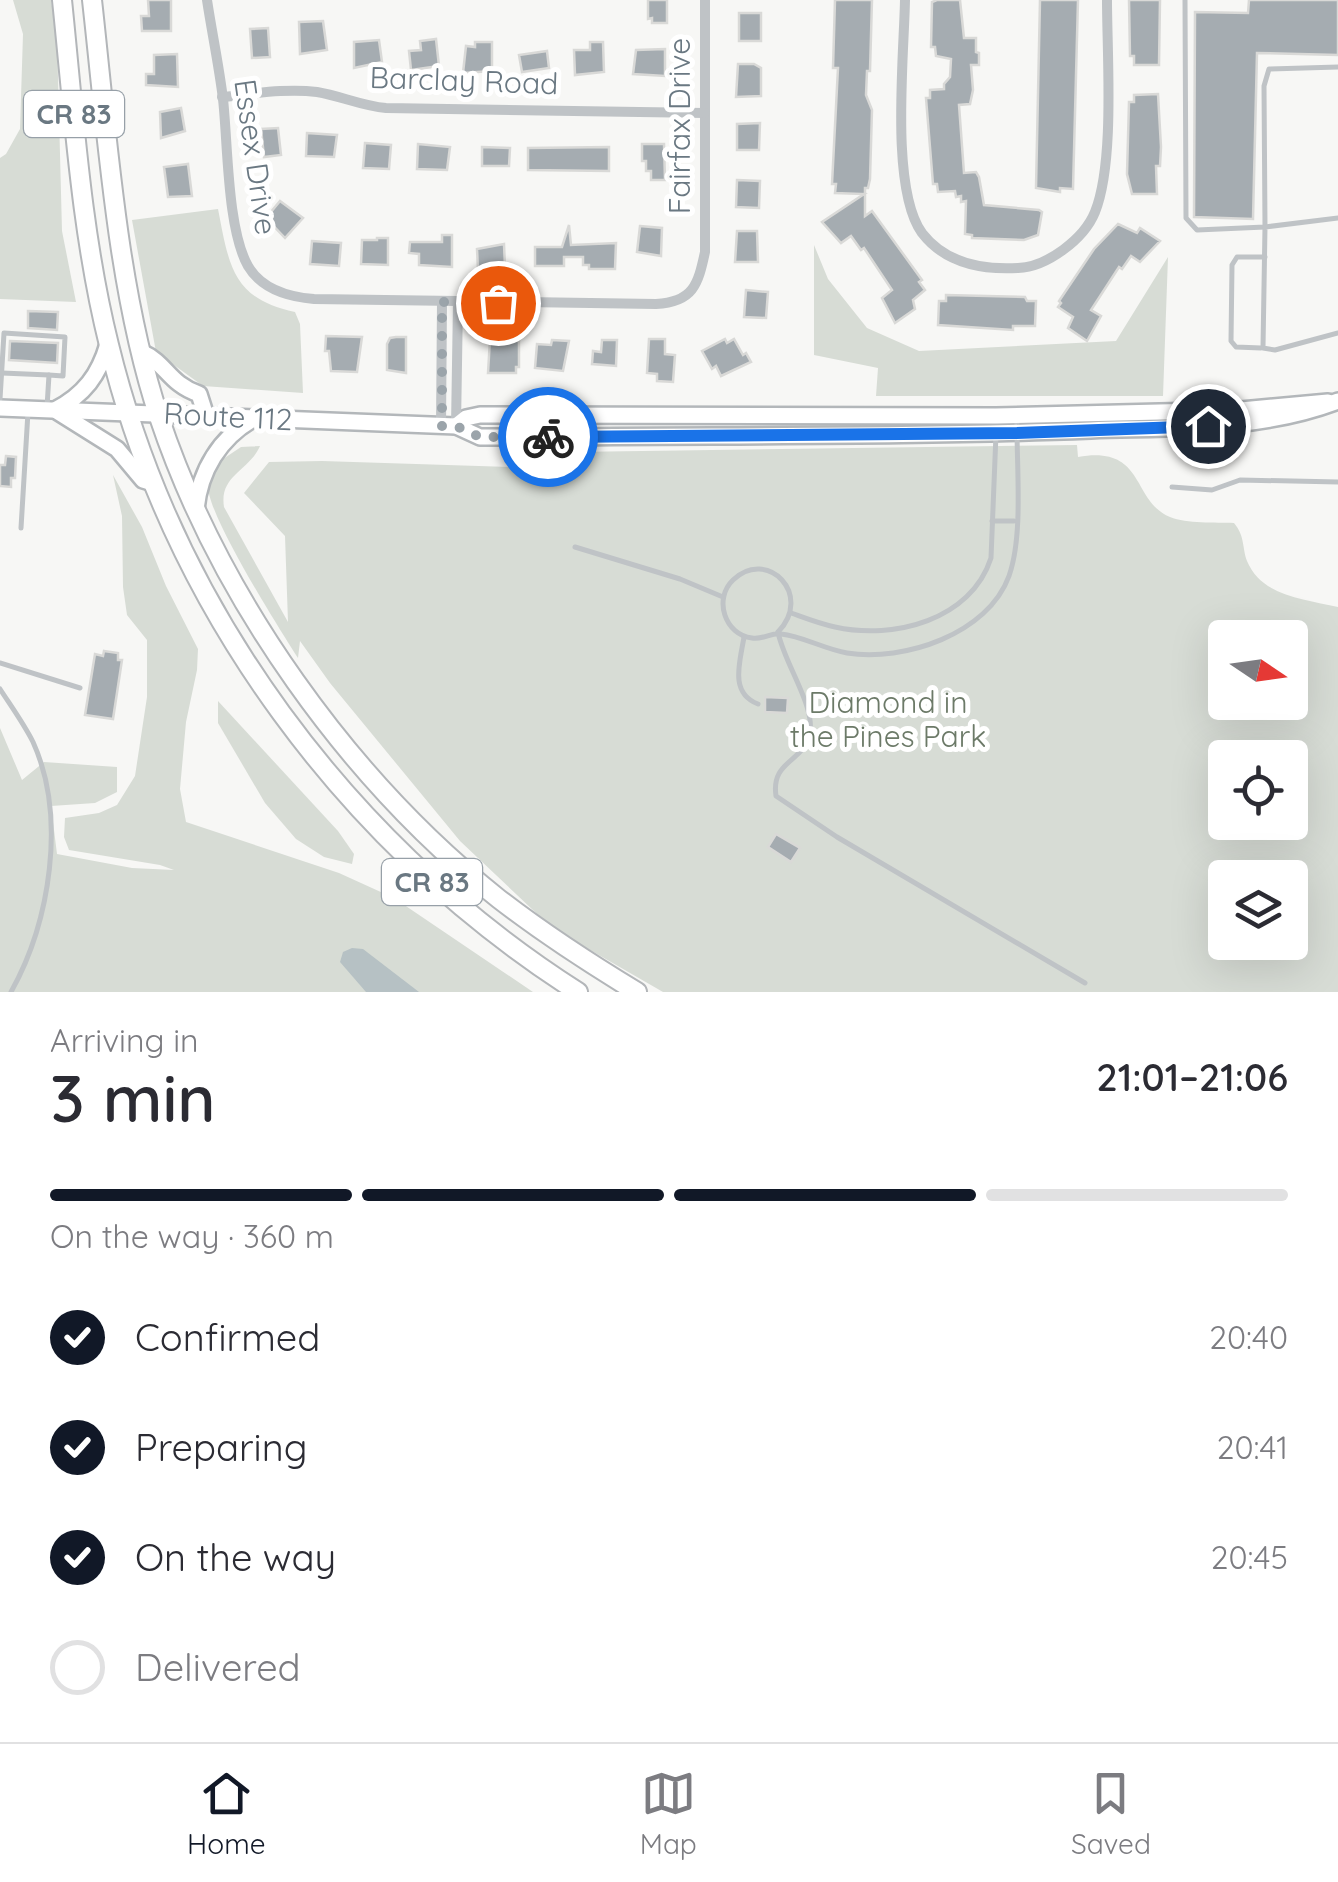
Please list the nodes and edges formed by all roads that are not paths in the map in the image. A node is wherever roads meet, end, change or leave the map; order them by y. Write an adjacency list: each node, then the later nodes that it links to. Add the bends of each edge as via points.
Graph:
1 (62, 0): 17 (highway, CR 83, via 87,228)
2 (92, 0): 19 (highway, CR 83, via 118,222)
3 (208, 0): 9 (street, Essex Drive)
4 (705, 0): 10 (street, Fairfax Drive)
5 (905, 0): 6 (street, via 902,149 912,213 924,235 961,262 986,269 1025,268 1059,252 1094,214 1103,176)
6 (1107, 0)
7 (1185, 0): 12 (lane, via 1186,218 1197,230)
8 (1338, 67): 12 (lane, via 1269,69)
9 (222, 97): 10 (street, Barclay Road, via 297,90 386,108); 14 (street, Essex Drive, via 241,250 258,278 291,297)
10 (705, 113): 15 (street, Fairfax Drive, via 705,252 692,291 677,303)
11 (1338, 218): 12 (lane)
12 (1265, 226): 13 (lane)
13 (1265, 257): 18 (lane); 18 (lane, via 1237,257 1232,265 1231,341)
14 (442, 302): 15 (street); 39 (street)
15 (458, 302): 39 (street)
16 (1338, 334): 18 (lane)
17 (108, 344): 32 (main road, via 90,384); 33 (highway, CR 83)
18 (1262, 348)
19 (143, 353): 34 (highway, CR 83); 35 (main road, via 199,394)
20 (14, 360): 25 (lane)
21 (24, 361): 26 (lane)
22 (44, 362): 27 (lane)
23 (54, 363): 27 (lane)
24 (2, 373): 25 (lane); 27 (lane, via 4,334 65,337 63,376); 28 (lane)
25 (13, 374): 26 (lane)
26 (23, 374): 27 (lane)
27 (48, 376): 32 (lane)
28 (0, 399)
29 (1338, 402): 37 (main road, Route 112)
30 (0, 408): 31 (main road, Route 112)
31 (28, 409): 32 (main road, Route 112); 46 (lane)
32 (51, 410): 33 (main road, Route 112); 40 (main road, via 116,449 143,480)
33 (129, 413): 34 (main road, Route 112); 40 (highway, CR 83)
34 (158, 414): 35 (main road, Route 112); 43 (highway, CR 83)
35 (206, 416): 36 (main road, Route 112)
36 (254, 418): 39 (main road, Route 112); 43 (main road, via 213,456)
37 (1017, 424): 38 (main road, Route 112); 45 (lane)
38 (996, 425): 39 (main road, Route 112, via 480,437); 39 (main road, Route 112, via 480,415); 44 (lane)
39 (448, 426)
40 (153, 482): 57 (highway, CR 83, via 218,617 258,680)
41 (1338, 482): 42 (lane)
42 (1172, 487)
43 (196, 508): 56 (highway, CR 83, via 310,702)
44 (992, 521): 45 (lane); 49 (lane, via 985,576 944,614 876,632)
45 (1016, 521): 50 (lane, via 1008,578 996,599 956,632 924,646 852,654)
46 (21, 528)
47 (574, 547): 48 (lane)
48 (723, 597): 49 (lane, via 744,572 766,570 790,591); 51 (lane, via 727,621)
49 (791, 613): 50 (lane)
50 (778, 632): 51 (lane); 58 (lane, via 810,716 809,738 784,764 774,783 776,796)
51 (744, 636): 55 (lane, via 740,690)
52 (0, 663): 53 (lane)
53 (80, 688)
54 (0, 689): 59 (lane, via 33,744 51,829 36,927)
55 (758, 704)
56 (418, 825): 57 (highway); 61 (highway, CR 83, via 498,898)
57 (398, 849): 60 (highway, CR 83, via 476,919)
58 (1085, 984)
59 (11, 992)
60 (578, 992)
61 (636, 992)

